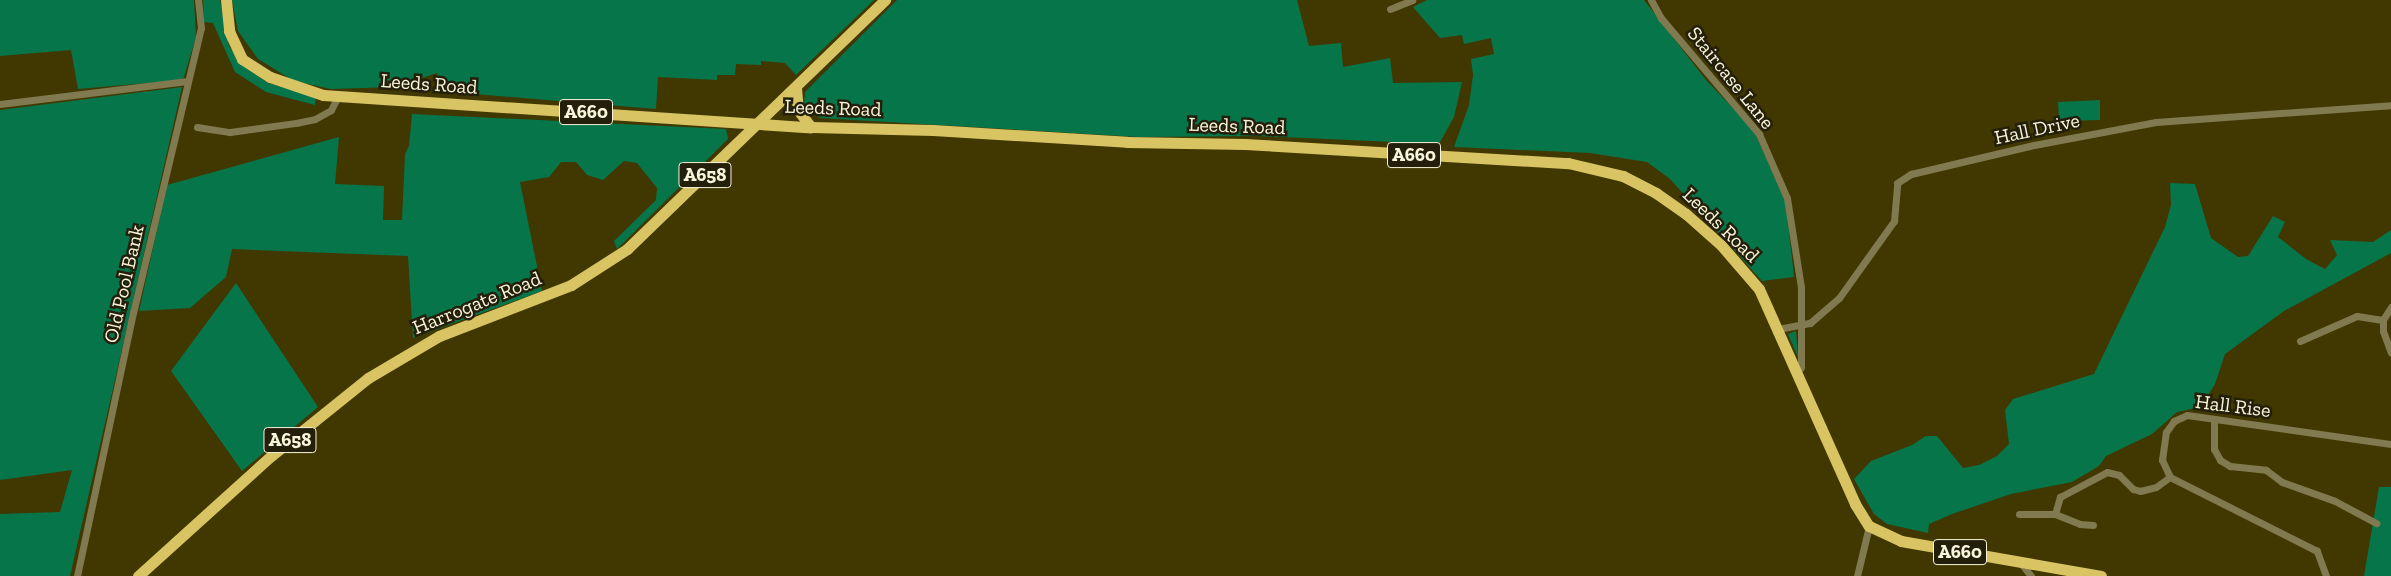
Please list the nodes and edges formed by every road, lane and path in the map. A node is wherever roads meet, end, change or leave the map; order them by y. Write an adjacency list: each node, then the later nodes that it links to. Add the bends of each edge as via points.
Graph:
1 (198, 0): 7 (street, Old Pool Bank, via 200,28)
2 (226, 0): 9 (highway, Leeds Road / A660, via 229,31 242,59 286,84)
3 (885, 0): 8 (highway, A658)
4 (1412, 0): 6 (street)
5 (1651, 0): 17 (street, Staircase Lane, via 1661,18 1759,134 1773,163 1787,198 1799,265)
6 (1390, 9)
7 (188, 81): 10 (street); 31 (street, Old Pool Bank, via 133,313)
8 (796, 88): 12 (highway, A658); 14 (highway, via 798,110)
9 (338, 96): 12 (highway, Leeds Road / A660); 13 (street, via 331,110 315,119 230,132)
10 (0, 104)
11 (2391, 105): 17 (street, Hall Drive, via 2156,122 2034,145 1911,174 1897,183 1894,221 1870,259 1823,315)
12 (760, 123): 14 (highway, Leeds Road / A660); 32 (highway, Harrogate Road / A658, via 651,228 604,265 571,285 420,345 340,398)
13 (197, 127)
14 (811, 127): 18 (highway, Leeds Road / A660, via 933,130 1127,142 1245,144 1568,163 1622,176 1656,193 1686,214 1721,245 1759,289)
15 (2391, 307): 16 (street)
16 (2383, 320): 19 (street, via 2357,316); 20 (street, via 2385,343)
17 (1801, 326): 18 (street, Hall Drive); 21 (street, Staircase Lane, via 1801,367)
18 (1778, 330): 21 (highway, Leeds Road / A660)
19 (2300, 341)
20 (2391, 352)
21 (1797, 373): 29 (highway, Leeds Road / A660, via 1854,504)
22 (2214, 419): 23 (street, Hall Rise); 24 (street, Hall Rise, via 2187,415 2170,426 2163,442 2162,460); 27 (street, via 2214,449 2220,460 2230,466 2266,470 2282,482 2335,501)
23 (2391, 444)
24 (2170, 477): 26 (street, via 2156,487 2140,491 2133,489 2119,475 2107,472 2060,497); 36 (street, via 2317,550)
25 (2020, 514): 26 (street)
26 (2055, 514): 28 (street)
27 (2376, 523)
28 (2092, 525)
29 (1869, 526): 30 (highway, A660, via 1901,541); 33 (street)
30 (2020, 562): 34 (street); 35 (highway, A660)
31 (77, 576)
32 (138, 576)
33 (1856, 576)
34 (2031, 576)
35 (2101, 576)
36 (2326, 576)

